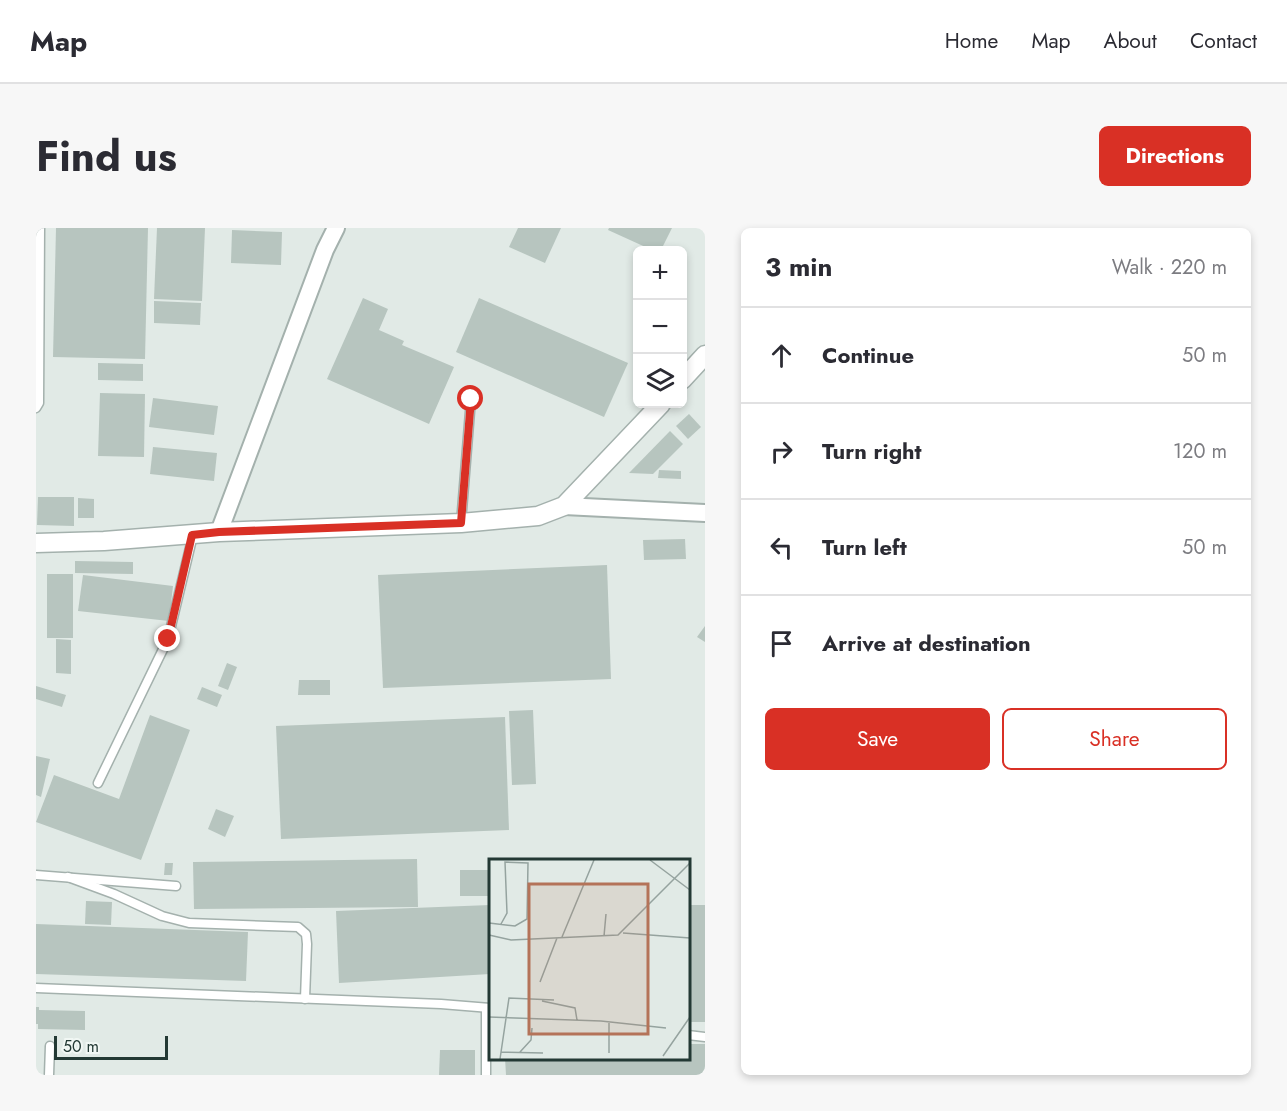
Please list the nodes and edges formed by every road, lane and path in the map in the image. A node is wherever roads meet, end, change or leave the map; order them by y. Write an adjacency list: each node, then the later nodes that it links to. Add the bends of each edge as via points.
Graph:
1 (40, 228): 6 (lane)
2 (336, 228): 11 (street)
3 (705, 355): 4 (street)
4 (687, 375)
5 (471, 399): 10 (lane)
6 (36, 408)
7 (657, 408): 8 (street)
8 (564, 506): 9 (street); 10 (street, via 538,516)
9 (705, 513)
10 (461, 523): 11 (street)
11 (219, 532): 12 (street)
12 (192, 535): 13 (street); 14 (lane, via 168,639)
13 (36, 543)
14 (98, 783)
15 (36, 875): 16 (lane)
16 (68, 877): 17 (lane); 19 (lane, via 162,916 189,923 298,927 306,934 307,944)
17 (176, 886)
18 (36, 988): 19 (lane)
19 (305, 999): 20 (lane)
20 (488, 1008): 25 (lane)
21 (690, 1035): 22 (lane)
22 (705, 1036)
23 (50, 1046): 24 (lane)
24 (49, 1075)
25 (486, 1075)

